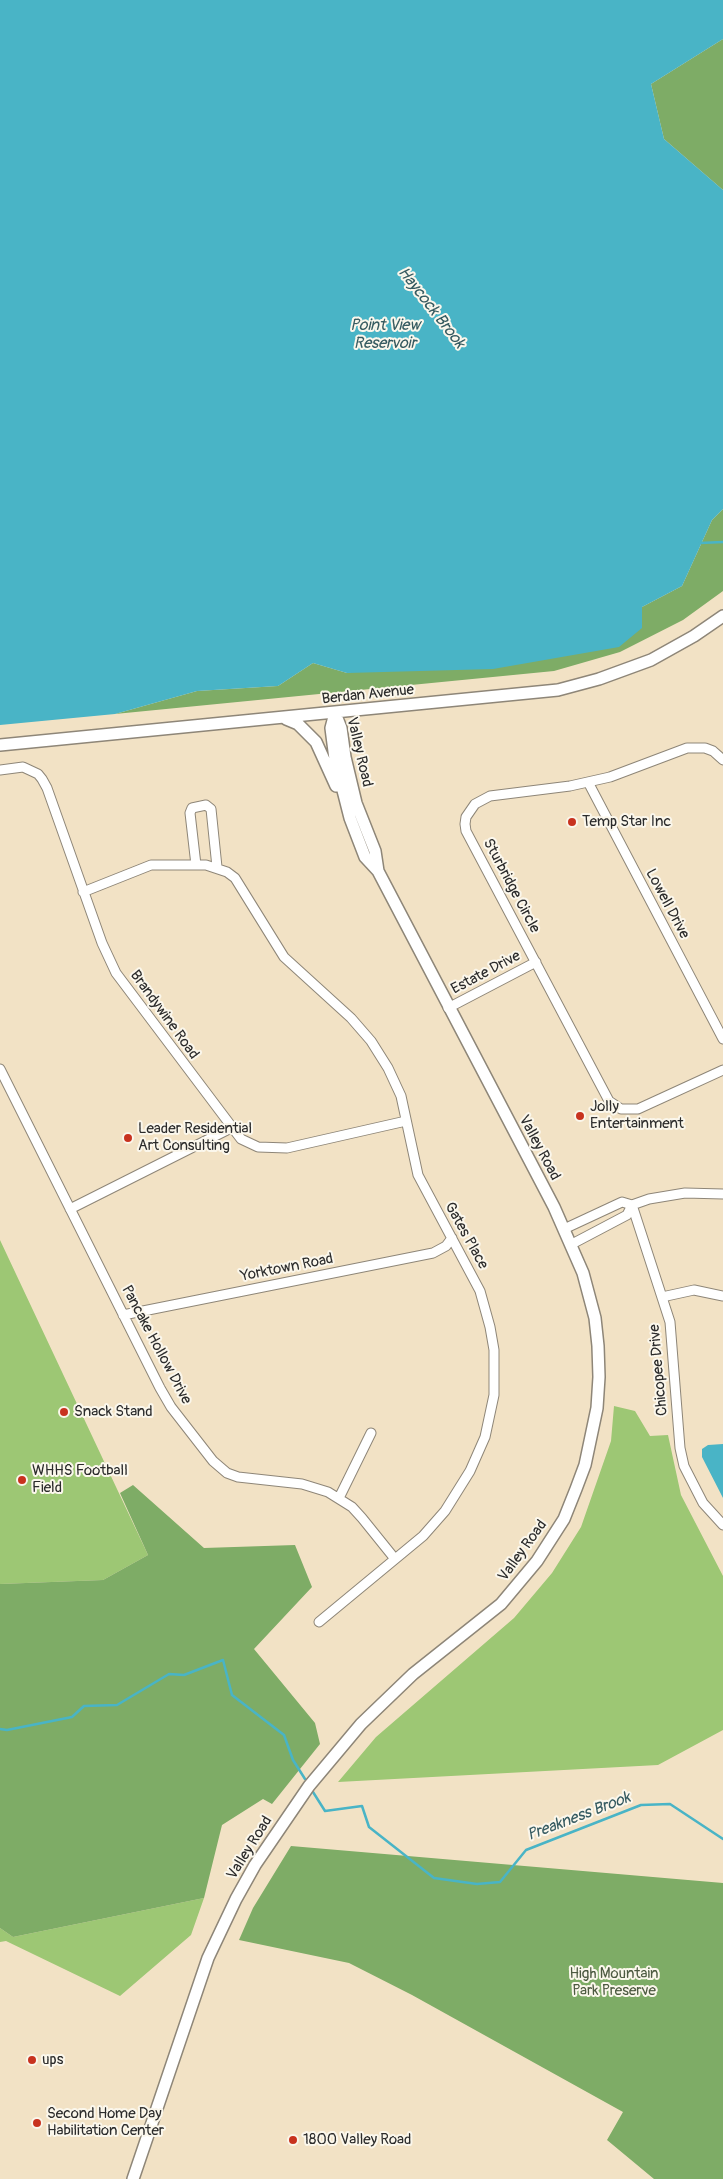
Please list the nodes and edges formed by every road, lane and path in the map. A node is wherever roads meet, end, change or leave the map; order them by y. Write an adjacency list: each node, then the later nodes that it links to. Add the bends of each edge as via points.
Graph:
1 (723, 616): 2 (main road, Berdan Avenue, via 651,660 558,690)
2 (335, 713): 3 (main road, Berdan Avenue); 8 (main road, Valley Road, via 331,728); 11 (main road, Valley Road, via 342,728 356,803 375,852)
3 (285, 718): 4 (main road, Berdan Avenue); 8 (main road, via 298,724 316,742)
4 (0, 745)
5 (723, 760): 7 (street, Sturbridge Circle, via 705,748 687,748 643,766)
6 (0, 770): 12 (street, Brandywine Road, via 23,767 42,779)
7 (588, 782): 13 (street, Sturbridge Circle, via 490,796 475,804 466,817 466,831); 15 (street, Lowell Drive)
8 (350, 818): 11 (main road, Valley Road, via 365,857)
9 (196, 865): 10 (street, Gates Place); 10 (street, via 190,813 192,808 206,804 211,808); 12 (street, Gates Place, via 142,867)
10 (217, 868): 18 (street, Gates Place, via 227,872 241,885 284,957 351,1018 371,1041 396,1082)
11 (378, 871): 14 (main road, Valley Road)
12 (83, 892): 19 (street, Brandywine Road, via 116,973)
13 (536, 962): 14 (street, Estate Drive); 17 (street, Sturbridge Circle, via 609,1101 615,1106 629,1110 646,1107)
14 (448, 1008): 23 (main road, Valley Road)
15 (723, 1039)
16 (0, 1069): 22 (street, Pancake Hollow Drive)
17 (723, 1070)
18 (406, 1122): 19 (street, Brandywine Road, via 287,1148 268,1149 248,1144); 24 (street, Gates Place, via 418,1175)
19 (231, 1128): 22 (street)
20 (723, 1194): 21 (street, via 685,1193)
21 (632, 1205): 23 (street, via 622,1202); 25 (street, via 627,1215); 27 (street, Chicopee Drive)
22 (70, 1209): 28 (street, Pancake Hollow Drive)
23 (564, 1229): 25 (main road, Valley Road)
24 (452, 1238): 28 (street, Yorktown Road, via 446,1246 433,1253); 32 (street, Gates Place, via 480,1291 490,1327 495,1373 490,1416 480,1451 458,1492 423,1536)
25 (572, 1244): 34 (main road, Valley Road, via 593,1310 599,1377 585,1465 564,1519 537,1561 501,1604 413,1674 362,1724 309,1786 274,1836 236,1899 208,1958)
26 (723, 1296): 27 (street, via 694,1290)
27 (662, 1297): 31 (street, Chicopee Drive, via 673,1340 678,1428 684,1466 703,1503)
28 (123, 1316): 30 (street, Pancake Hollow Drive, via 171,1407 218,1466 238,1477 302,1484)
29 (371, 1433): 30 (street)
30 (339, 1498): 32 (street, Pancake Hollow Drive, via 362,1518)
31 (723, 1526)
32 (394, 1559): 33 (street, Gates Place)
33 (319, 1622)
34 (133, 2179)

